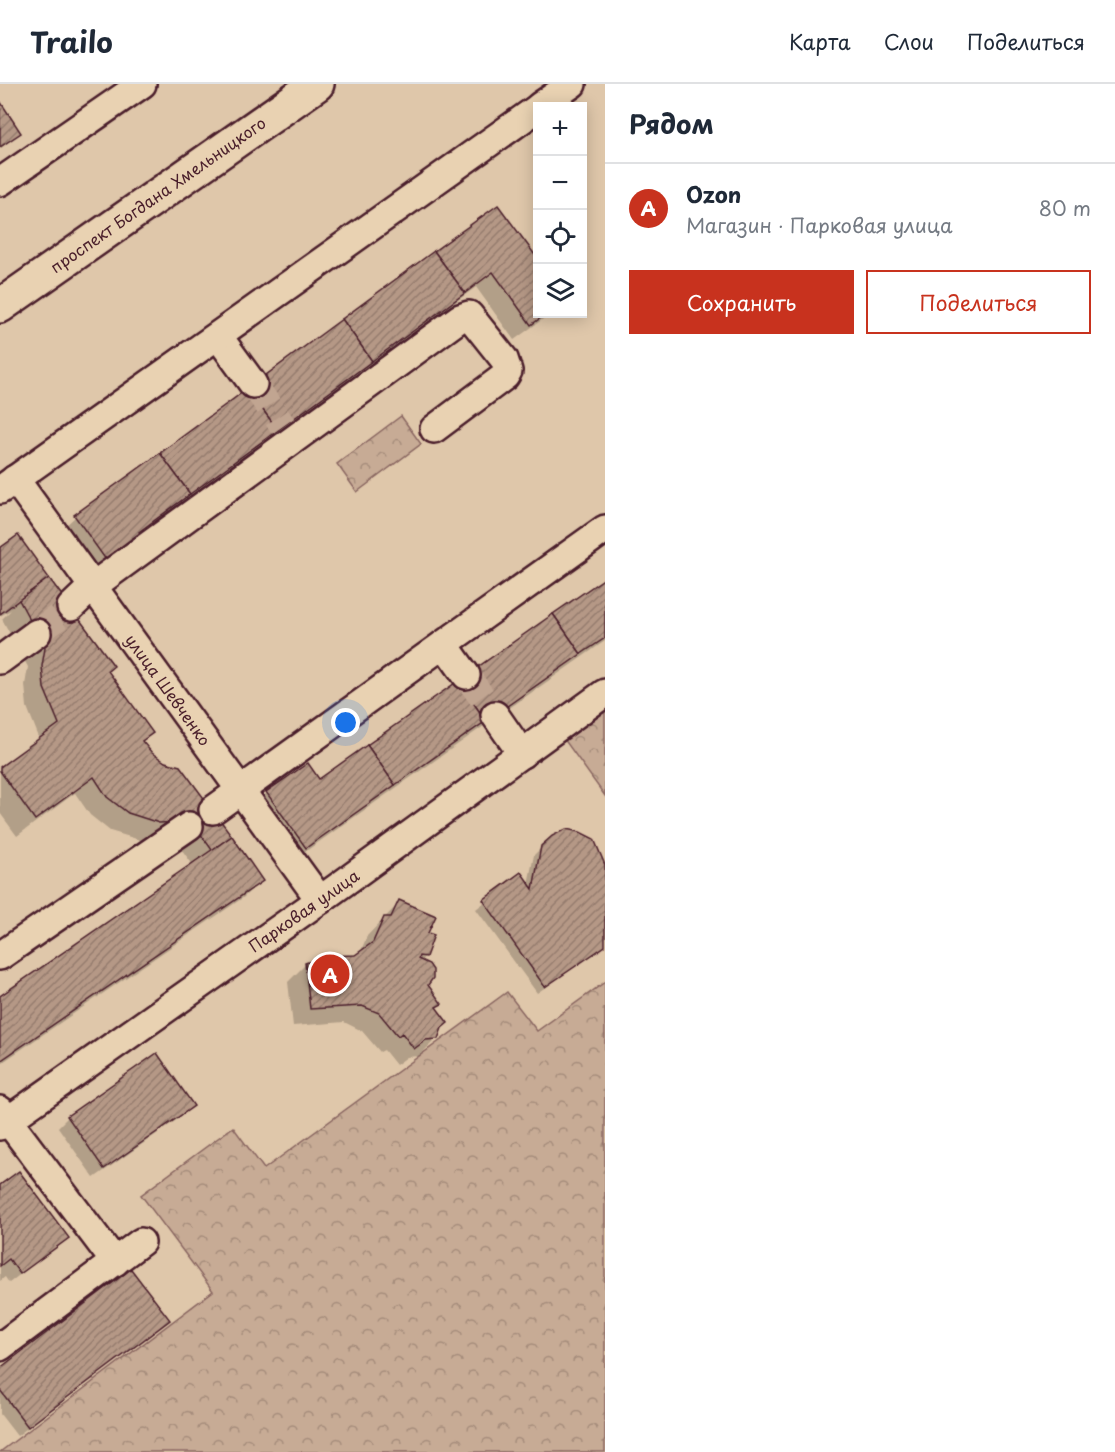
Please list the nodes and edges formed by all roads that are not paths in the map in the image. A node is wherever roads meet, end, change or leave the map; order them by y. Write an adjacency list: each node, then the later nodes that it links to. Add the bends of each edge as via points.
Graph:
1 (142, 84): 6 (street)
2 (317, 84): 7 (main road, проспект Богдана Хмельницкого)
3 (572, 84): 4 (street)
4 (546, 102)
5 (533, 111): 8 (street)
6 (0, 182)
7 (0, 306)
8 (218, 336): 9 (street); 11 (street)
9 (253, 384)
10 (434, 429): 13 (street, via 507,374 504,359 469,315 288,433)
11 (8, 485): 13 (street, улица Шевченко)
12 (605, 529): 16 (street)
13 (93, 586): 14 (street); 22 (street, улица Шевченко)
14 (71, 607)
15 (36, 633): 17 (street)
16 (444, 644): 18 (street); 22 (street)
17 (0, 660)
18 (466, 675)
19 (605, 693): 21 (street, Парковая улица)
20 (495, 715): 21 (street)
21 (522, 754): 25 (street, Парковая улица)
22 (240, 789): 23 (street); 25 (street, улица Шевченко)
23 (213, 810)
24 (189, 826): 26 (street)
25 (321, 900): 27 (street, Парковая улица)
26 (0, 956)
27 (2, 1119): 29 (street)
28 (141, 1242): 29 (street)
29 (115, 1262): 30 (street)
30 (0, 1347)

